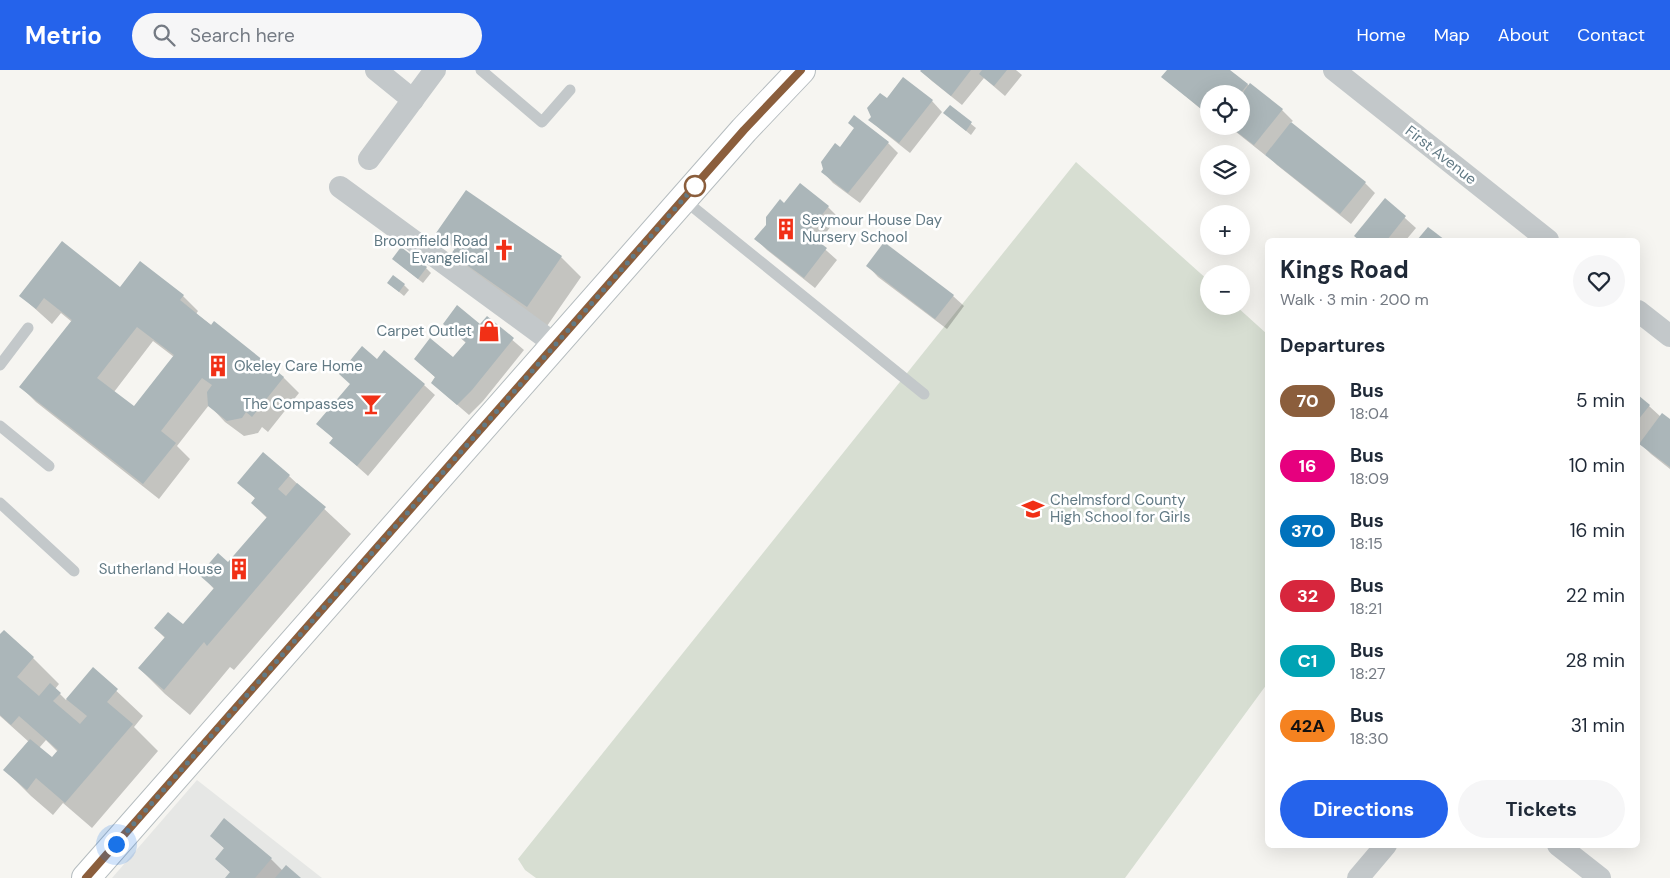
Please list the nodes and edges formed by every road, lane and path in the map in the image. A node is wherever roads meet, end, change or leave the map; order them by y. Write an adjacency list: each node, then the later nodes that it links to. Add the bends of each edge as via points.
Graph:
1 (376, 70): 7 (street)
2 (435, 70): 7 (street)
3 (481, 70): 6 (lane, via 542,122)
4 (801, 70): 10 (main road)
5 (1334, 70): 11 (street, First Avenue)
6 (570, 90)
7 (413, 100): 8 (street)
8 (368, 159)
9 (340, 187): 15 (street)
10 (683, 199): 15 (main road); 17 (lane)
11 (1545, 238)
12 (1640, 313): 14 (street)
13 (28, 328): 16 (lane)
14 (1670, 336)
15 (556, 345): 24 (main road)
16 (0, 365)
17 (924, 394)
18 (0, 426): 19 (lane)
19 (49, 466)
20 (0, 503): 21 (lane)
21 (74, 571)
22 (1383, 848): 25 (street)
23 (1562, 848): 26 (street)
24 (86, 878)
25 (1358, 878)
26 (1600, 878)

